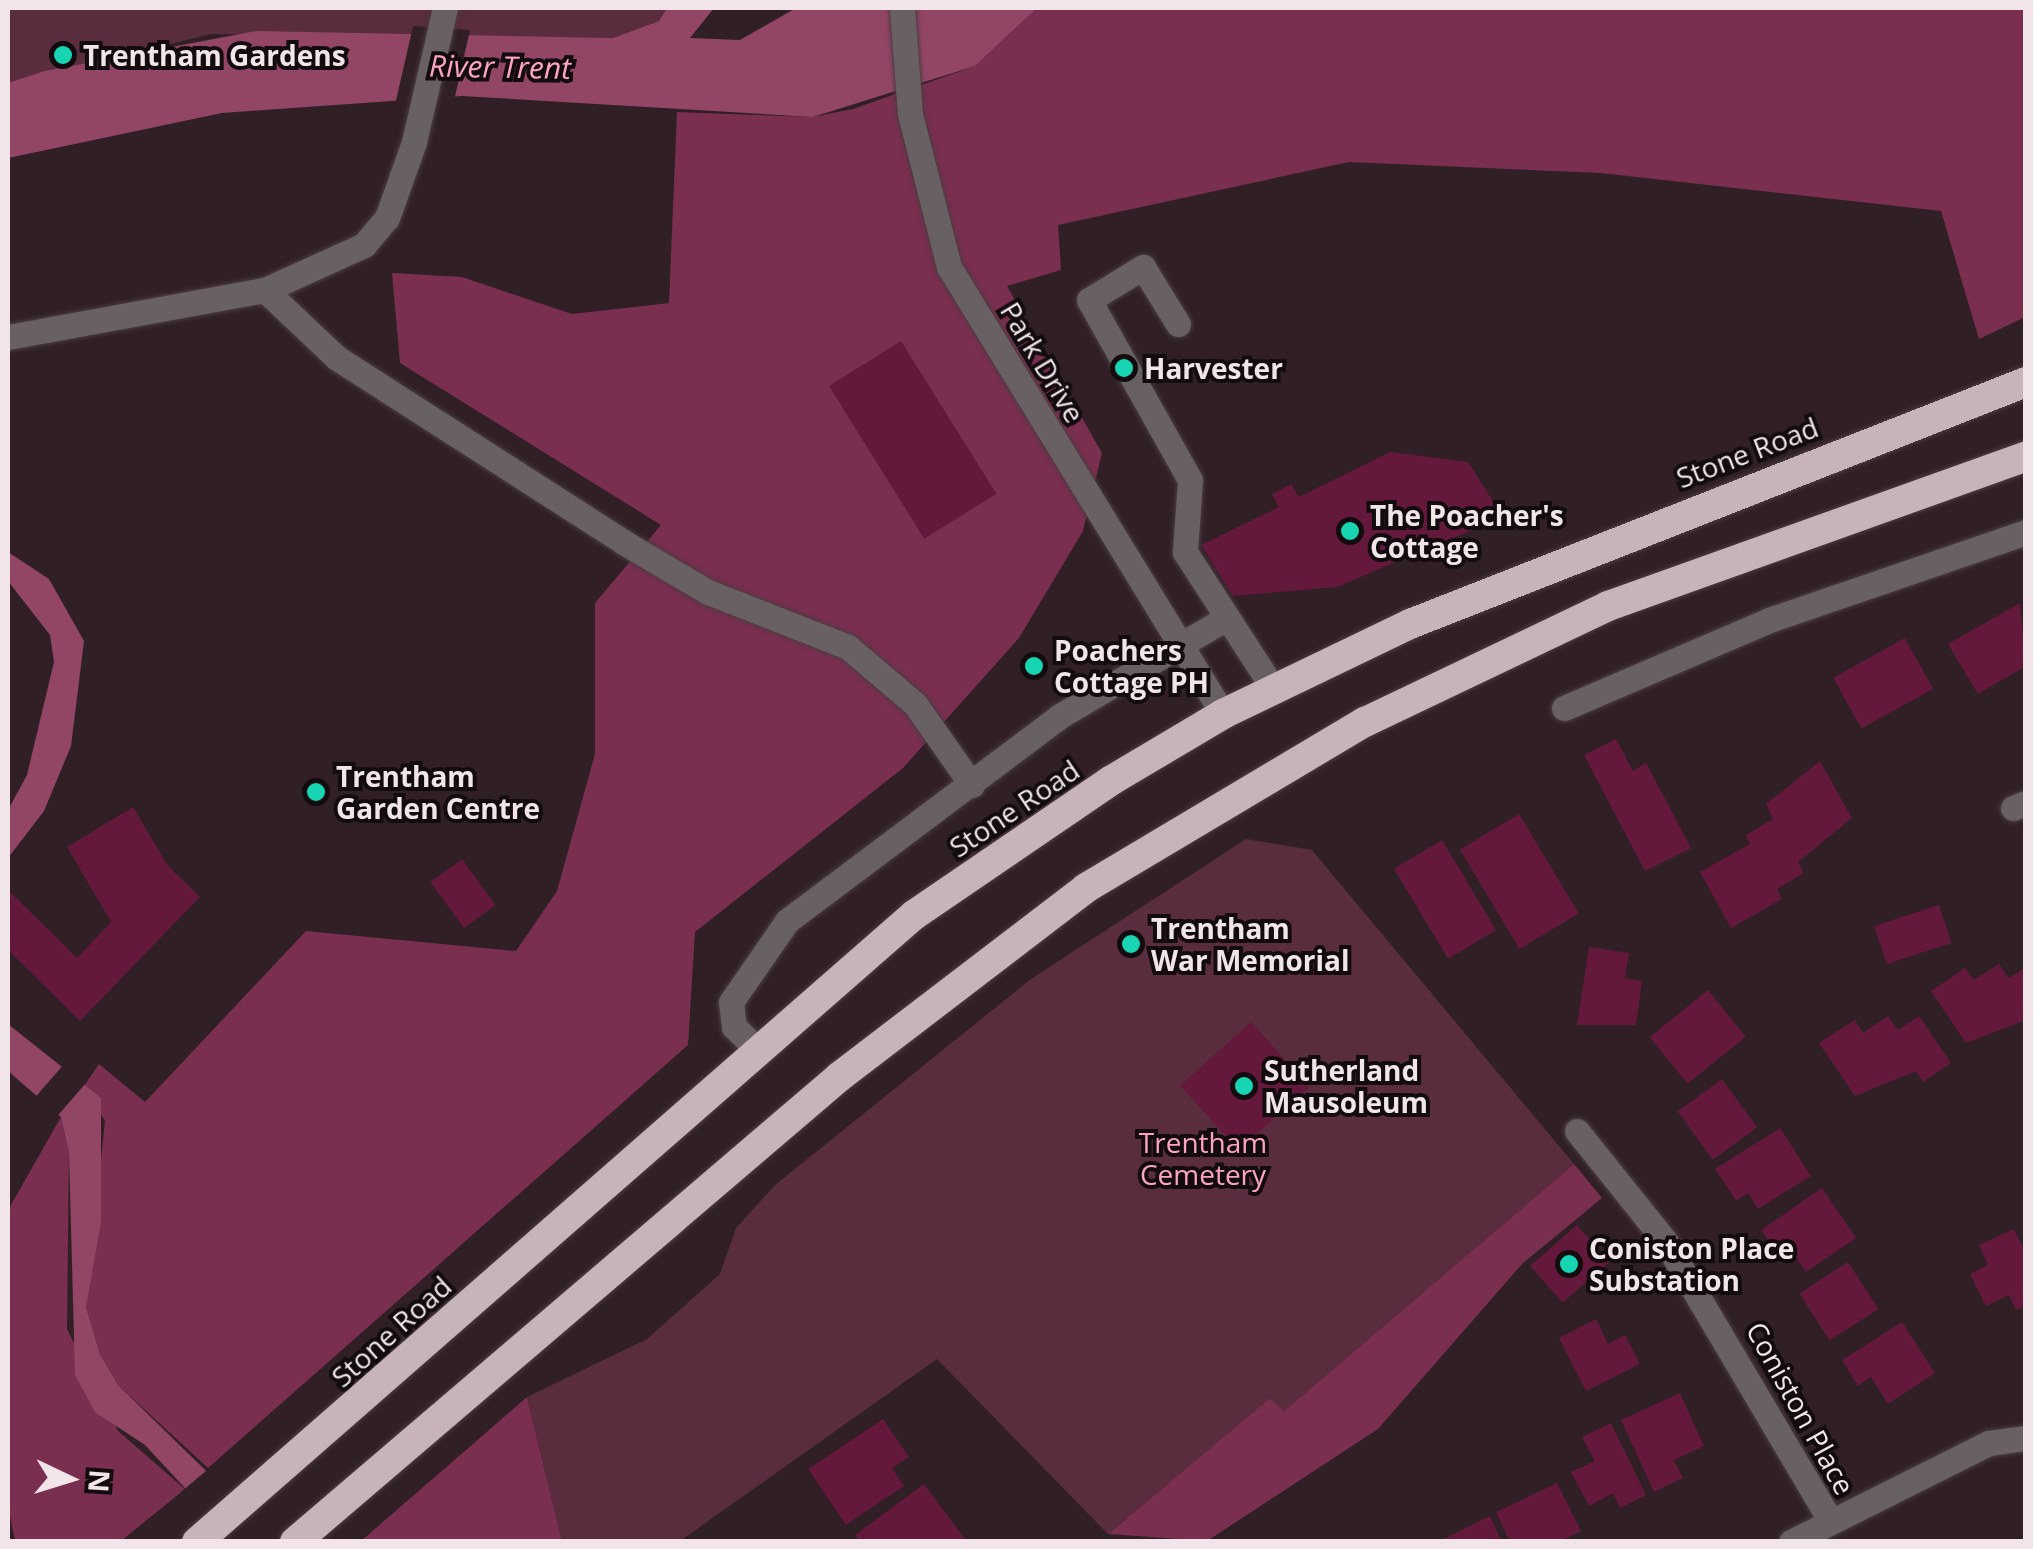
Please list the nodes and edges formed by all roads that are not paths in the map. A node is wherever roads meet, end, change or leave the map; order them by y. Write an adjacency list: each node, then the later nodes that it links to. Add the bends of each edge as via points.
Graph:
1 (446, 8): 3 (street, via 414,142 386,218 364,245)
2 (902, 8): 10 (street, Park Drive, via 910,114 949,266)
3 (265, 290): 5 (street); 14 (street, via 337,358 625,543 708,592 848,648 915,704)
4 (1178, 324): 9 (street, via 1143,267 1088,300 1190,480 1185,552)
5 (8, 336)
6 (2026, 382): 11 (highway, Stone Road, via 1549,565)
7 (2026, 456): 19 (highway, via 1608,606 1365,722 1103,878 824,1090)
8 (2026, 532): 12 (street, via 1769,620)
9 (1225, 619): 10 (street); 11 (street)
10 (1176, 648): 13 (street, Park Drive); 14 (street, via 1060,716)
11 (1273, 688): 13 (highway, Stone Road)
12 (1564, 708)
13 (1223, 714): 15 (highway, Stone Road, via 914,915)
14 (972, 784): 15 (street, via 787,921 751,963 731,1002 734,1027)
15 (757, 1049): 20 (highway, Stone Road)
16 (1576, 1131): 18 (street, Coniston Place, via 1666,1242)
17 (2026, 1438): 18 (street, via 1989,1443)
18 (1831, 1522): 21 (street)
19 (306, 1532)
20 (197, 1542)
21 (1791, 1542)

